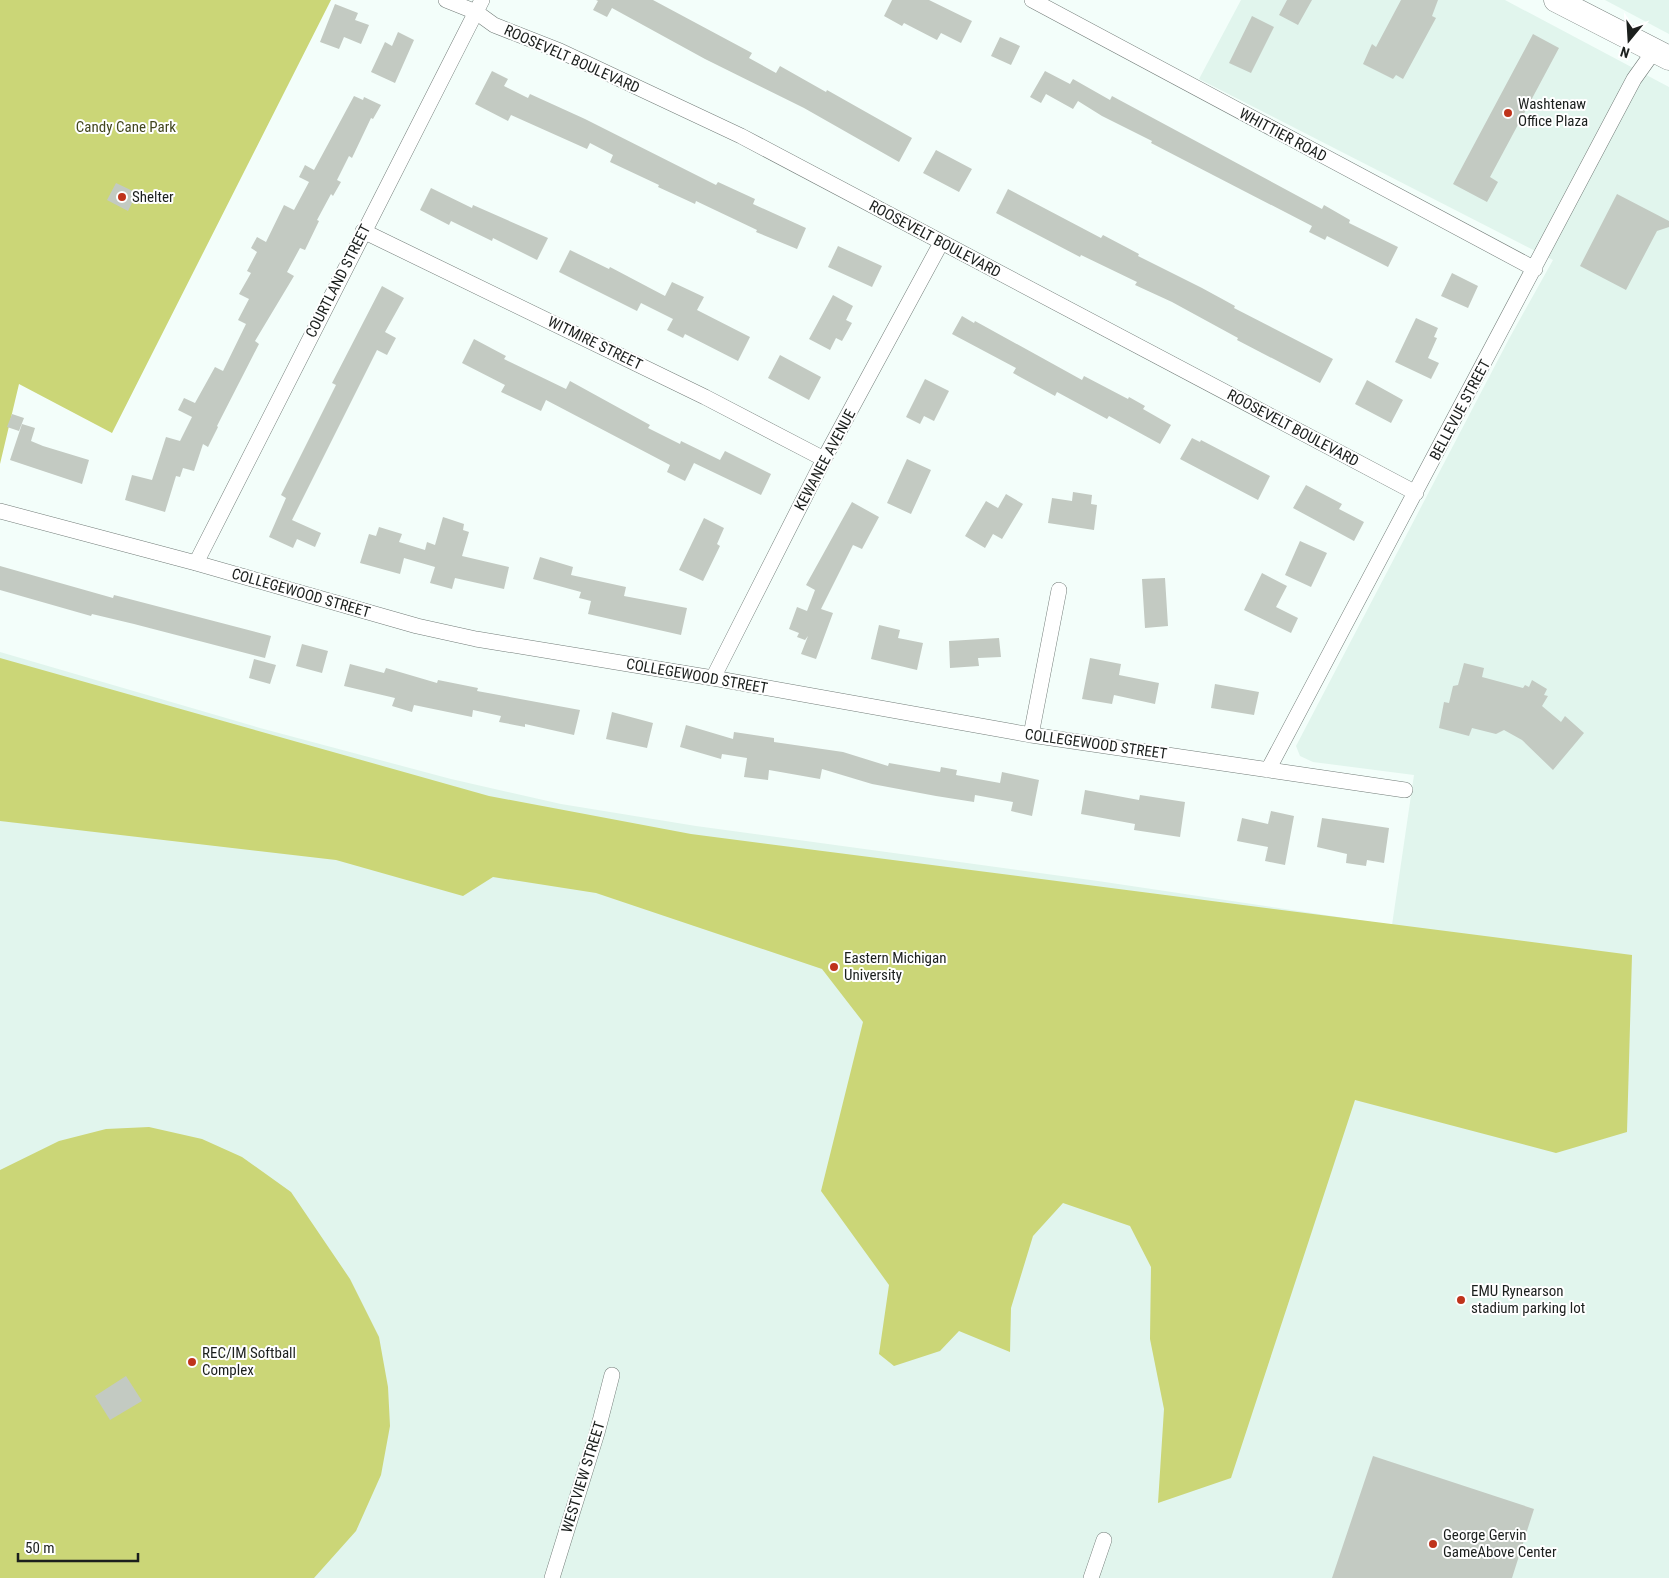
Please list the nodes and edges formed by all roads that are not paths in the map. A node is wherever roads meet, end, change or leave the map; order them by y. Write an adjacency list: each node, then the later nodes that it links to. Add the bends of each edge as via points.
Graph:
1 (446, 0): 4 (street, ROOSEVELT BOULEVARD)
2 (1032, 0): 8 (street, WHITTIER ROAD)
3 (1556, 0): 5 (main road)
4 (479, 6): 6 (street, COURTLAND STREET); 7 (street, ROOSEVELT BOULEVARD, via 494,25 560,51 740,136)
5 (1662, 55): 8 (street, BELLEVUE STREET, via 1634,80)
6 (363, 231): 9 (street, WITMIRE STREET, via 705,397); 12 (street, COURTLAND STREET)
7 (941, 243): 9 (street, KEWANEE AVENUE); 10 (street, ROOSEVELT BOULEVARD)
8 (1535, 269): 10 (street, BELLEVUE STREET)
9 (824, 459): 14 (street, KEWANEE AVENUE)
10 (1416, 493): 16 (street, BELLEVUE STREET)
11 (0, 511): 12 (street, COLLEGEWOOD STREET)
12 (196, 563): 14 (street, COLLEGEWOOD STREET, via 417,626 476,639)
13 (1059, 590): 15 (street)
14 (713, 678): 15 (street, COLLEGEWOOD STREET)
15 (1031, 736): 16 (street, COLLEGEWOOD STREET)
16 (1268, 770): 17 (street, COLLEGEWOOD STREET)
17 (1405, 790)
18 (612, 1375): 20 (street, WESTVIEW STREET)
19 (1104, 1540): 21 (street)
20 (552, 1578)
21 (1091, 1578)

